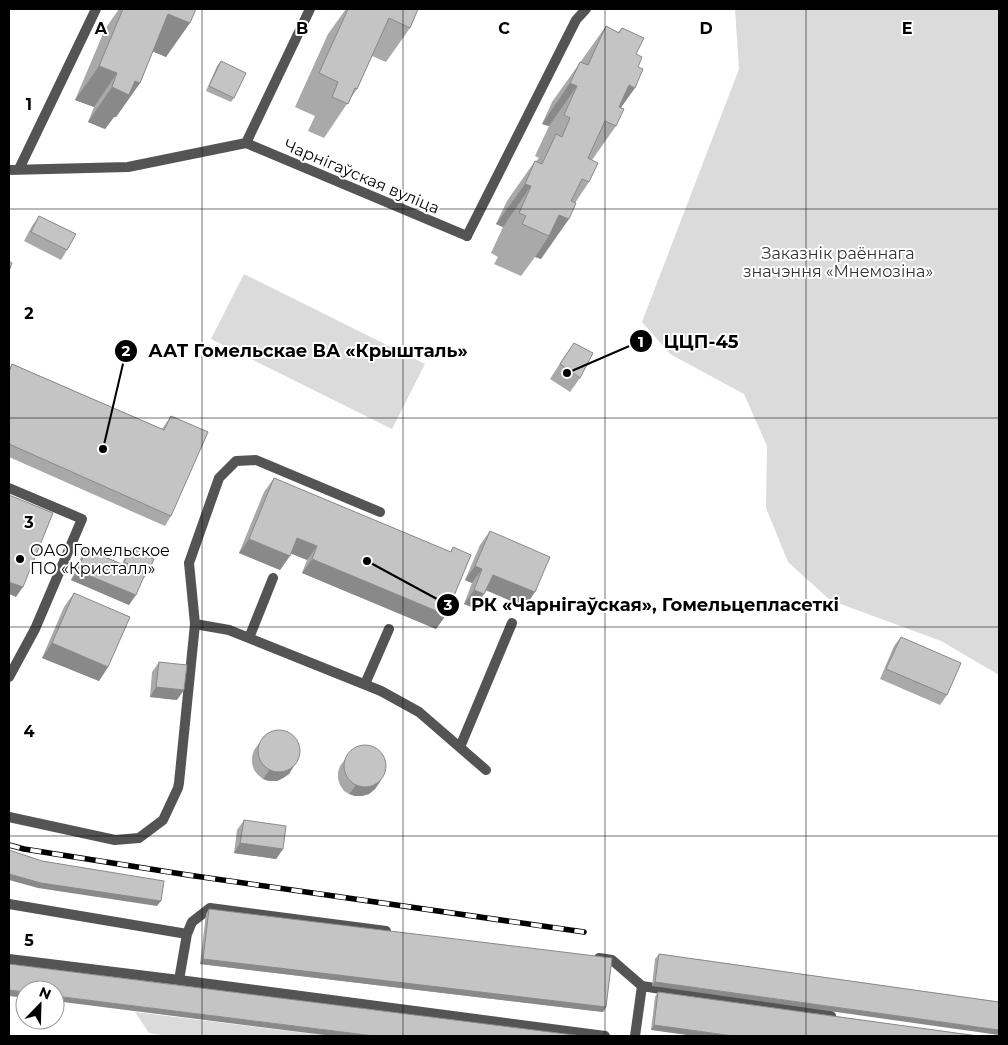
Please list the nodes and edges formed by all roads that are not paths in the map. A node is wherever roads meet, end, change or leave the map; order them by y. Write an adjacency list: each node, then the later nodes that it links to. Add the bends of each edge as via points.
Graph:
1 (96, 9): 5 (street)
2 (310, 9): 4 (street)
3 (586, 9): 4 (street, Чарнігаўская вуліца, via 576,20 467,236)
4 (246, 143): 5 (street, via 128,167)
5 (14, 170)
6 (9, 488): 13 (street, via 82,519 35,629)
7 (380, 512): 9 (street, via 256,460 236,461 219,478 189,563)
8 (273, 578): 12 (street)
9 (195, 624): 12 (street, via 229,630); 17 (street, via 178,788 163,820 139,838 115,840)
10 (512, 624): 15 (street)
11 (389, 629): 14 (street)
12 (248, 638): 14 (street)
13 (9, 676)
14 (365, 684): 15 (street, via 419,712)
15 (460, 748): 16 (street)
16 (486, 770)
17 (9, 817)
18 (9, 904): 20 (street)
19 (396, 932): 20 (street, via 210,908 192,922)
20 (187, 934): 23 (street)
21 (9, 958): 23 (street)
22 (592, 958): 24 (street, via 612,960)
23 (179, 980): 26 (street)
24 (642, 986): 25 (street); 27 (street)
25 (838, 1018)
26 (605, 1036)
27 (635, 1036)

